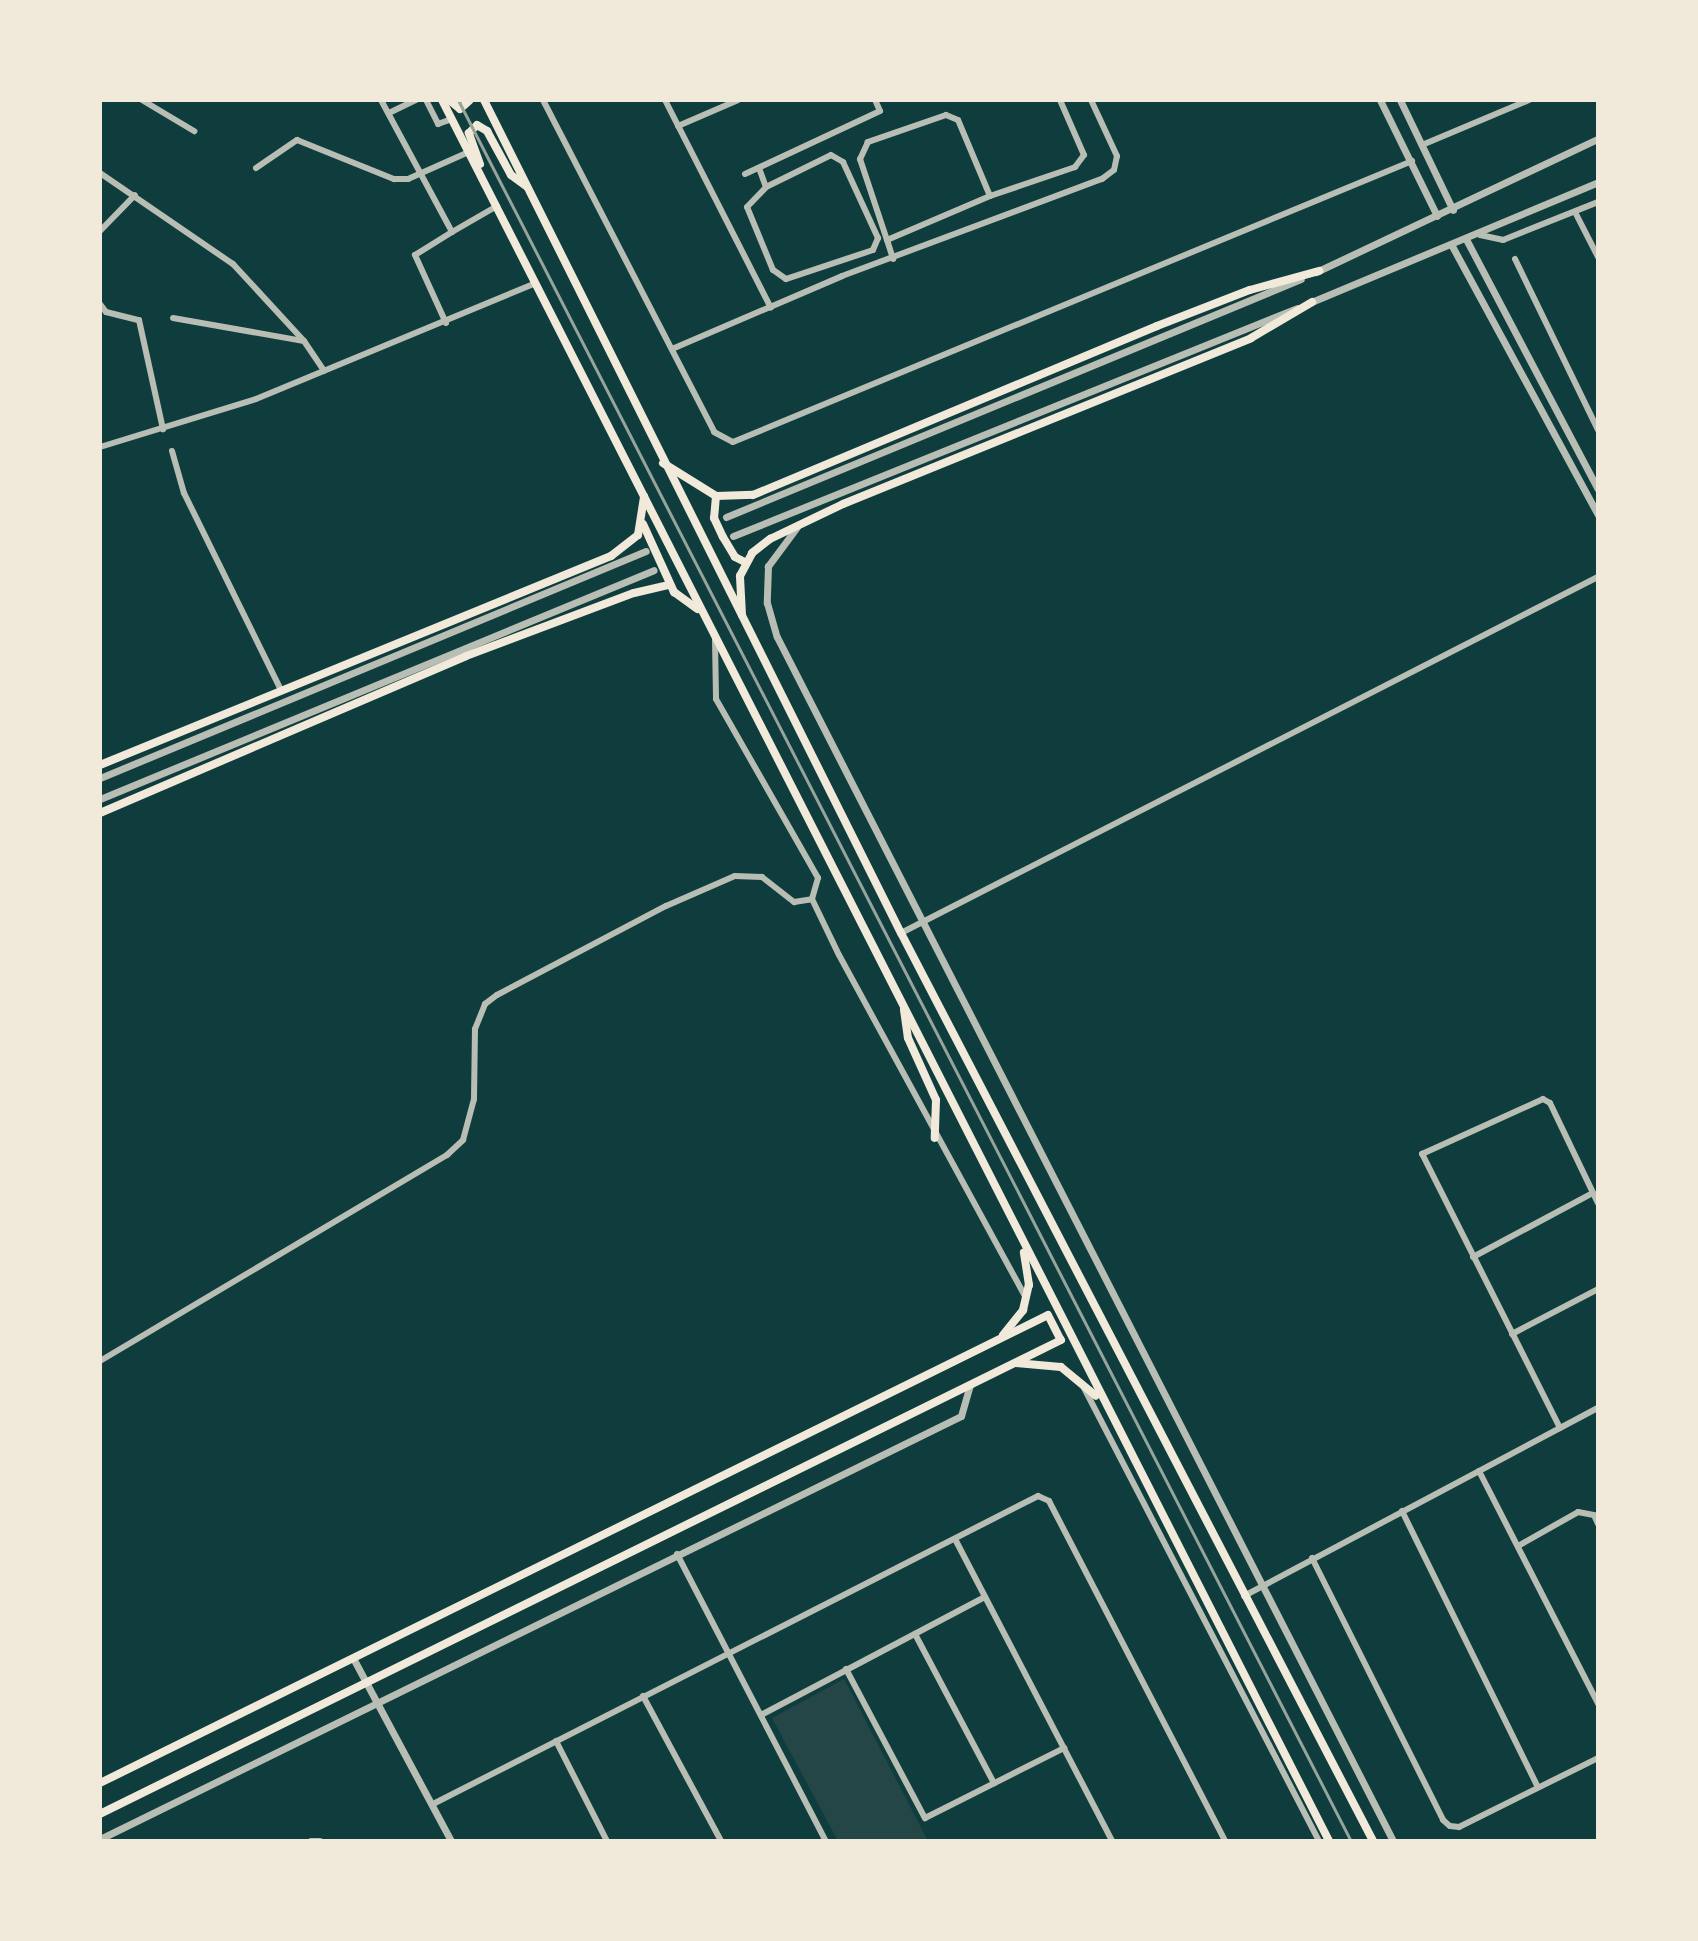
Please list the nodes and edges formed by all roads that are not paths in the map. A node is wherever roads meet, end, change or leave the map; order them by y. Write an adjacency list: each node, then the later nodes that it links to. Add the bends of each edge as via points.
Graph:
1 (142, 100): 21 (street)
2 (381, 100): 18 (street)
3 (416, 100): 18 (street)
4 (426, 100): 19 (street, via 438,124)
5 (442, 100): 19 (main road)
6 (449, 100): 7 (main road, via 460,109)
7 (470, 100)
8 (484, 100): 32 (main road)
9 (543, 100): 58 (street)
10 (665, 100): 20 (street)
11 (738, 100): 20 (street)
12 (875, 100): 27 (street, via 880,111)
13 (1060, 100): 35 (street, via 1084,155 1075,167)
14 (1091, 100): 48 (street, via 1115,146 1117,162 1109,174)
15 (1380, 100): 25 (street)
16 (1400, 100): 23 (street)
17 (1529, 100): 23 (street)
18 (391, 112): 29 (street)
19 (452, 119): 24 (main road)
20 (678, 126): 54 (street)
21 (194, 131)
22 (1598, 139): 38 (street)
23 (1422, 145): 38 (street)
24 (469, 152): 29 (street); 36 (main road)
25 (1412, 161): 40 (street); 58 (street, via 738,442 714,432)
26 (256, 168): 29 (street, via 297,140 394,179)
27 (759, 168): 30 (street); 33 (street)
28 (100, 173): 34 (street)
29 (422, 173): 42 (street)
30 (745, 174)
31 (1598, 182): 43 (street)
32 (526, 186): 36 (main road, via 511,175 485,127 473,126 469,137); 64 (main road)
33 (766, 187): 33 (street, via 831,155 843,162 878,238 873,250 786,279 773,270 747,207)
34 (135, 195): 41 (street); 57 (street, via 233,264)
35 (990, 196): 44 (street); 44 (street, via 958,120 946,115 868,142 860,159)
36 (495, 202): 42 (street); 51 (main road)
37 (1598, 202): 39 (street)
38 (1453, 210): 40 (street)
39 (1575, 212): 43 (street, via 1503,240); 47 (street)
40 (1437, 216): 50 (street)
41 (100, 231)
42 (452, 232): 56 (street, via 415,255)
43 (1480, 235): 45 (street)
44 (887, 240): 48 (street)
45 (1467, 241): 46 (street); 65 (street)
46 (1452, 246): 52 (street); 68 (street)
47 (1598, 257)
48 (893, 259): 54 (street)
49 (1515, 259): 61 (street)
50 (1319, 271): 67 (main road, via 1262,286 1157,326 753,495); 69 (street)
51 (536, 283): 56 (street); 66 (main road)
52 (1312, 302): 71 (main road, via 1251,338); 72 (street)
53 (100, 304): 60 (street, via 106,312 139,320)
54 (771, 308): 58 (street)
55 (173, 318): 57 (street)
56 (446, 323): 59 (street)
57 (304, 341): 59 (street)
58 (672, 349)
59 (324, 371): 60 (street)
60 (163, 429): 62 (street)
61 (1598, 430)
62 (100, 447)
63 (172, 451): 81 (street, via 184,493)
64 (662, 462): 67 (main road); 79 (main road)
65 (1598, 489)
66 (644, 495): 70 (main road); 78 (main road)
67 (716, 496): 74 (main road, via 718,528 730,551)
68 (1598, 515)
69 (726, 517)
70 (643, 524): 77 (main road); 81 (main road, via 630,544 611,556)
71 (799, 526): 74 (main road, via 760,545); 87 (street, via 768,566 771,621)
72 (733, 536)
73 (646, 551): 83 (street)
74 (745, 562): 79 (main road, via 740,576)
75 (654, 570): 84 (street)
76 (1598, 577): 87 (street)
77 (670, 585): 78 (main road); 85 (main road, via 634,593 466,656)
78 (698, 609): 80 (main road)
79 (742, 619): 88 (main road)
80 (715, 640): 86 (street, via 716,699 818,878); 89 (main road)
81 (281, 690): 82 (main road)
82 (100, 765)
83 (100, 778)
84 (100, 799)
85 (100, 813)
86 (812, 899): 90 (street); 99 (street, via 794,902 762,877 735,876 666,906 497,995 485,1004 475,1029 471,1123 455,1148)
87 (924, 920): 88 (street); 113 (street)
88 (901, 933): 114 (main road)
89 (904, 1009): 90 (main road, via 908,1038 936,1100); 93 (main road)
90 (935, 1138): 96 (street)
91 (1593, 1193): 92 (street); 94 (street); 94 (street, via 1550,1103 1543,1099 1422,1154)
92 (1598, 1203)
93 (1020, 1239): 96 (main road, via 1029,1285); 103 (main road)
94 (1473, 1257): 97 (street)
95 (1598, 1289): 97 (street)
96 (1026, 1298): 98 (main road, via 1023,1310)
97 (1512, 1334): 105 (street)
98 (1000, 1338): 100 (main road, via 1048,1315 1061,1340); 118 (main road)
99 (100, 1361)
100 (1013, 1363): 101 (main road, via 1061,1367); 102 (main road)
101 (1079, 1379): 103 (main road); 142 (street)
102 (970, 1385): 111 (street, via 961,1416); 120 (main road)
103 (1102, 1402): 143 (main road)
104 (1598, 1408): 105 (street)
105 (1560, 1428): 106 (street)
106 (1479, 1471): 107 (street); 110 (street)
107 (1402, 1511): 112 (street); 130 (street)
108 (1598, 1524): 110 (street, via 1594,1515 1578,1512)
109 (955, 1539): 115 (street); 117 (street); 141 (street, via 1038,1496 1049,1501)
110 (1518, 1546): 123 (street)
111 (677, 1554): 117 (street); 122 (street)
112 (1312, 1558): 113 (street); 130 (street, via 1443,1820 1459,1827)
113 (1263, 1586): 114 (street); 145 (street)
114 (1243, 1596): 144 (main road)
115 (985, 1597): 116 (street); 126 (street)
116 (915, 1634): 119 (street); 129 (street)
117 (729, 1653): 121 (street); 124 (street)
118 (353, 1658): 120 (street); 128 (main road)
119 (846, 1669): 124 (street); 129 (street, via 925,1818)
120 (366, 1683): 122 (street); 132 (main road)
121 (643, 1696): 125 (street); 138 (street)
122 (376, 1700): 131 (street); 133 (street)
123 (1598, 1704)
124 (761, 1715): 139 (street)
125 (556, 1741): 131 (street); 137 (street)
126 (1064, 1748): 129 (street); 140 (street)
127 (1598, 1758): 130 (street)
128 (100, 1783)
129 (994, 1783)
130 (1538, 1787)
131 (433, 1804): 136 (street)
132 (100, 1814)
133 (100, 1839)
134 (311, 1841): 135 (street)
135 (320, 1841)
136 (451, 1841)
137 (607, 1841)
138 (721, 1841)
139 (826, 1841)
140 (1112, 1841)
141 (1225, 1841)
142 (1319, 1841)
143 (1329, 1841)
144 (1373, 1841)
145 (1393, 1841)

